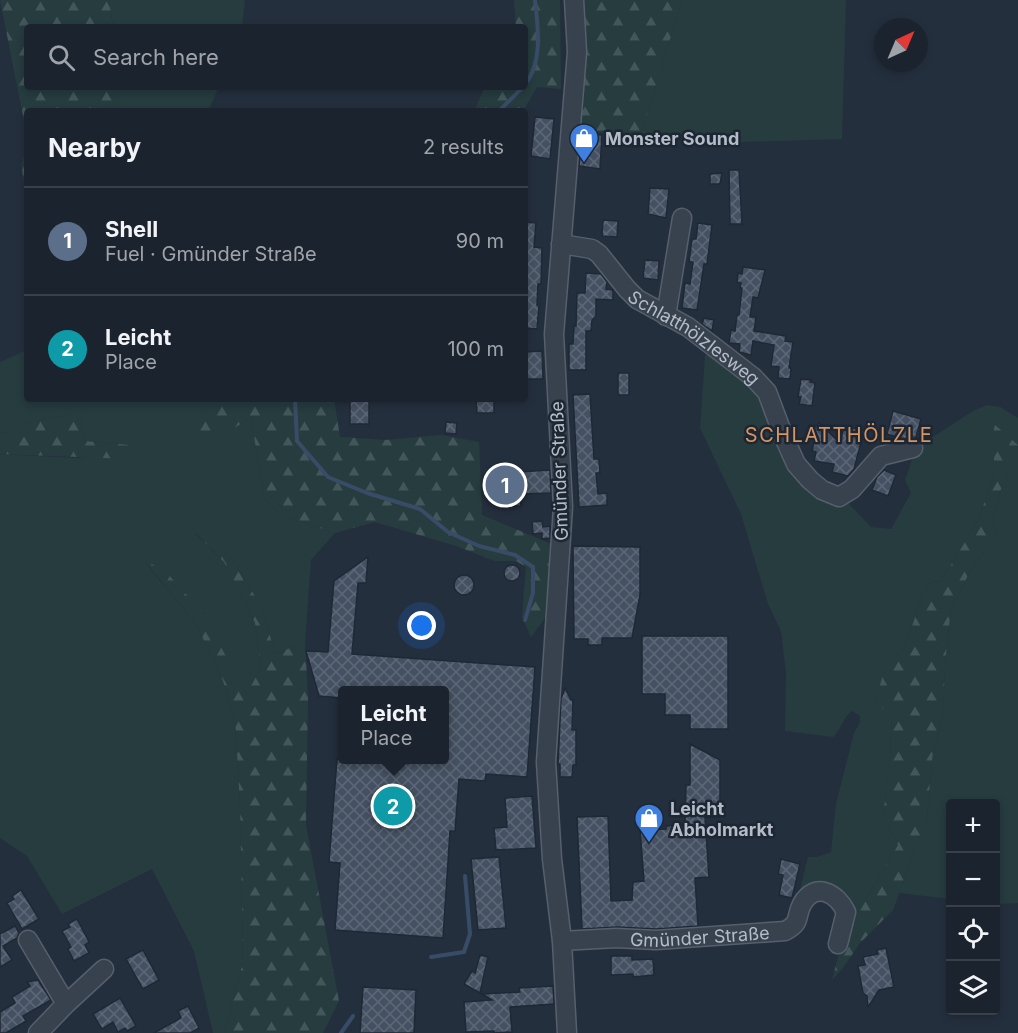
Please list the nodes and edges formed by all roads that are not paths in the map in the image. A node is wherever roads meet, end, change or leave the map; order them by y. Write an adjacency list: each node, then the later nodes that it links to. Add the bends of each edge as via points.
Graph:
1 (573, 0): 3 (street, Gmünder Straße, via 577,52)
2 (682, 218): 4 (street)
3 (561, 244): 4 (street, Schlatthölzlesweg, via 592,249 627,289); 7 (street, Gmünder Straße, via 554,334 564,507 546,762)
4 (666, 316): 5 (street, Schlatthölzlesweg, via 688,327 753,377 766,392 796,464 822,490 839,497 852,489 881,456)
5 (913, 448)
6 (28, 940): 10 (street)
7 (562, 941): 8 (street, Gmünder Straße, via 656,940 785,930 798,920 801,905 808,897 827,892 837,897 846,912); 12 (street, Gmünder Straße)
8 (838, 944)
9 (104, 969): 10 (street)
10 (66, 1004): 11 (street)
11 (38, 1033)
12 (567, 1033)

